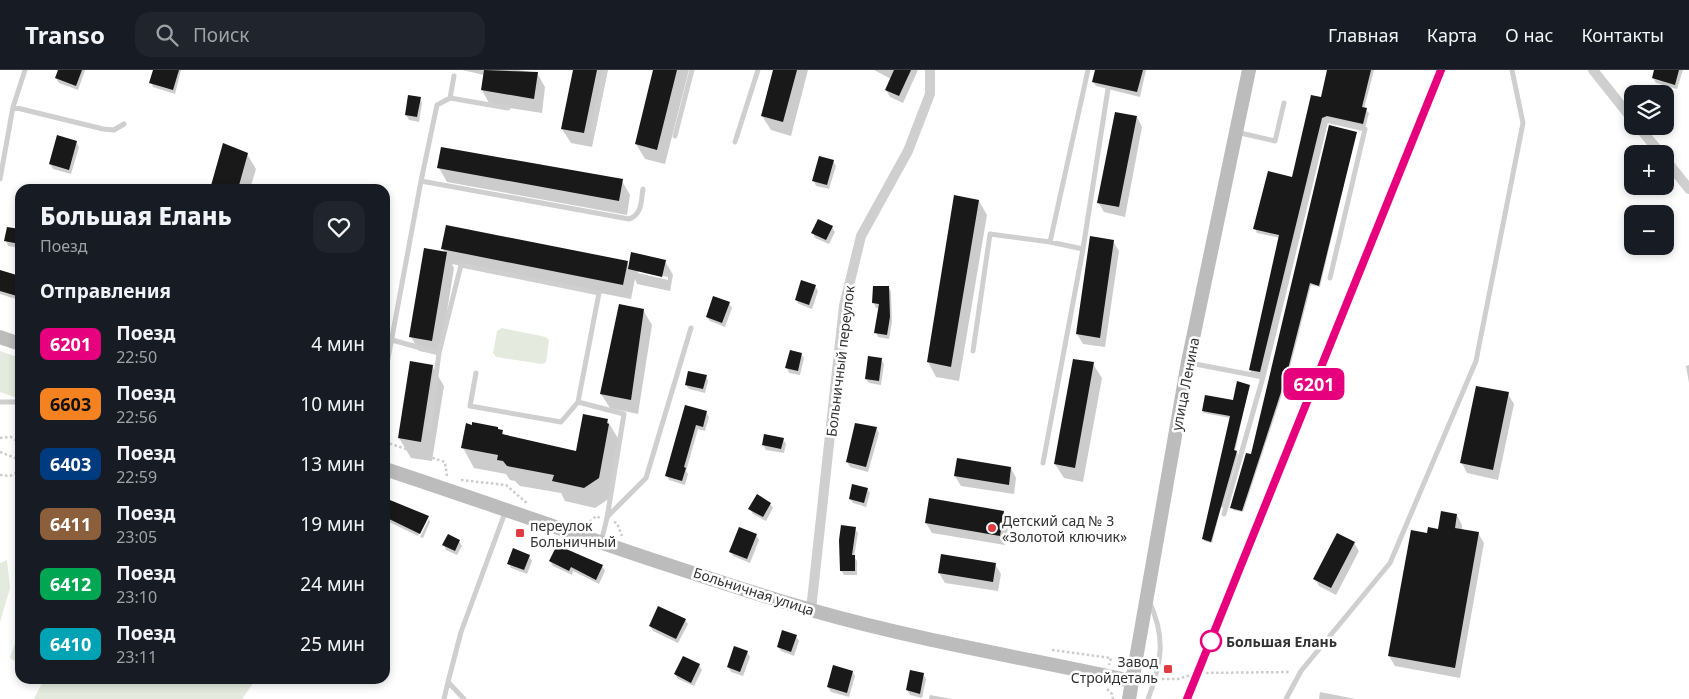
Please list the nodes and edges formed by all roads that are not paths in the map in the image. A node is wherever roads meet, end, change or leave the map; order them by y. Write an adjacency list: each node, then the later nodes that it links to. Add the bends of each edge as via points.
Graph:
1 (25, 70): 14 (lane)
2 (605, 70): 18 (lane)
3 (692, 70): 21 (lane)
4 (758, 70): 22 (lane)
5 (930, 70): 53 (street, Больничный переулок, via 930,94 908,151 861,236 844,306)
6 (1088, 70): 29 (lane)
7 (1249, 70): 19 (street, улица Ленина)
8 (1512, 70): 60 (lane, via 1524,123 1476,361 1390,563 1301,671)
9 (1592, 70): 16 (street)
10 (454, 76): 12 (lane)
11 (1108, 90): 30 (lane)
12 (450, 98): 15 (lane); 26 (lane, via 437,105)
13 (1284, 103): 19 (lane, via 1275,141)
14 (13, 107): 17 (lane, via 103,130 114,130); 25 (lane)
15 (508, 108)
16 (1624, 109)
17 (124, 124)
18 (593, 130)
19 (1236, 132): 39 (street, улица Ленина)
20 (1645, 135): 23 (street)
21 (675, 136)
22 (735, 142)
23 (1654, 145)
24 (1674, 170): 27 (street)
25 (0, 179)
26 (421, 181): 28 (lane, via 629,218 640,211); 34 (lane)
27 (1689, 188)
28 (643, 190)
29 (1050, 242): 30 (lane); 37 (lane, via 990,234)
30 (1083, 249): 46 (lane)
31 (1330, 278): 41 (lane, via 1365,130 1326,120)
32 (691, 328): 50 (lane, via 646,478)
33 (0, 337): 35 (street)
34 (392, 340): 36 (lane); 38 (lane)
35 (15, 342)
36 (390, 350)
37 (973, 351)
38 (439, 353): 44 (lane, via 461,265 599,293); 45 (lane)
39 (1188, 362): 41 (lane); 52 (street, улица Ленина)
40 (476, 373): 44 (lane, via 470,406 561,422)
41 (1263, 377): 49 (lane)
42 (0, 402): 43 (lane)
43 (15, 402)
44 (578, 402): 50 (lane, via 624,414)
45 (429, 429)
46 (1043, 463)
47 (390, 471): 48 (street, Больничная улица)
48 (506, 509): 51 (street, Больничная улица); 55 (lane, via 461,632)
49 (1224, 514)
50 (607, 519): 51 (lane)
51 (601, 542): 53 (street, Больничная улица)
52 (1146, 595): 54 (street, улица Ленина); 59 (lane, via 1159,621 1161,653)
53 (810, 610): 54 (street, Больничная улица, via 1106,681)
54 (1131, 681): 58 (street, улица Ленина)
55 (448, 682): 56 (lane); 57 (lane)
56 (444, 699)
57 (464, 699)
58 (1129, 699)
59 (1148, 699)
60 (1286, 699)

